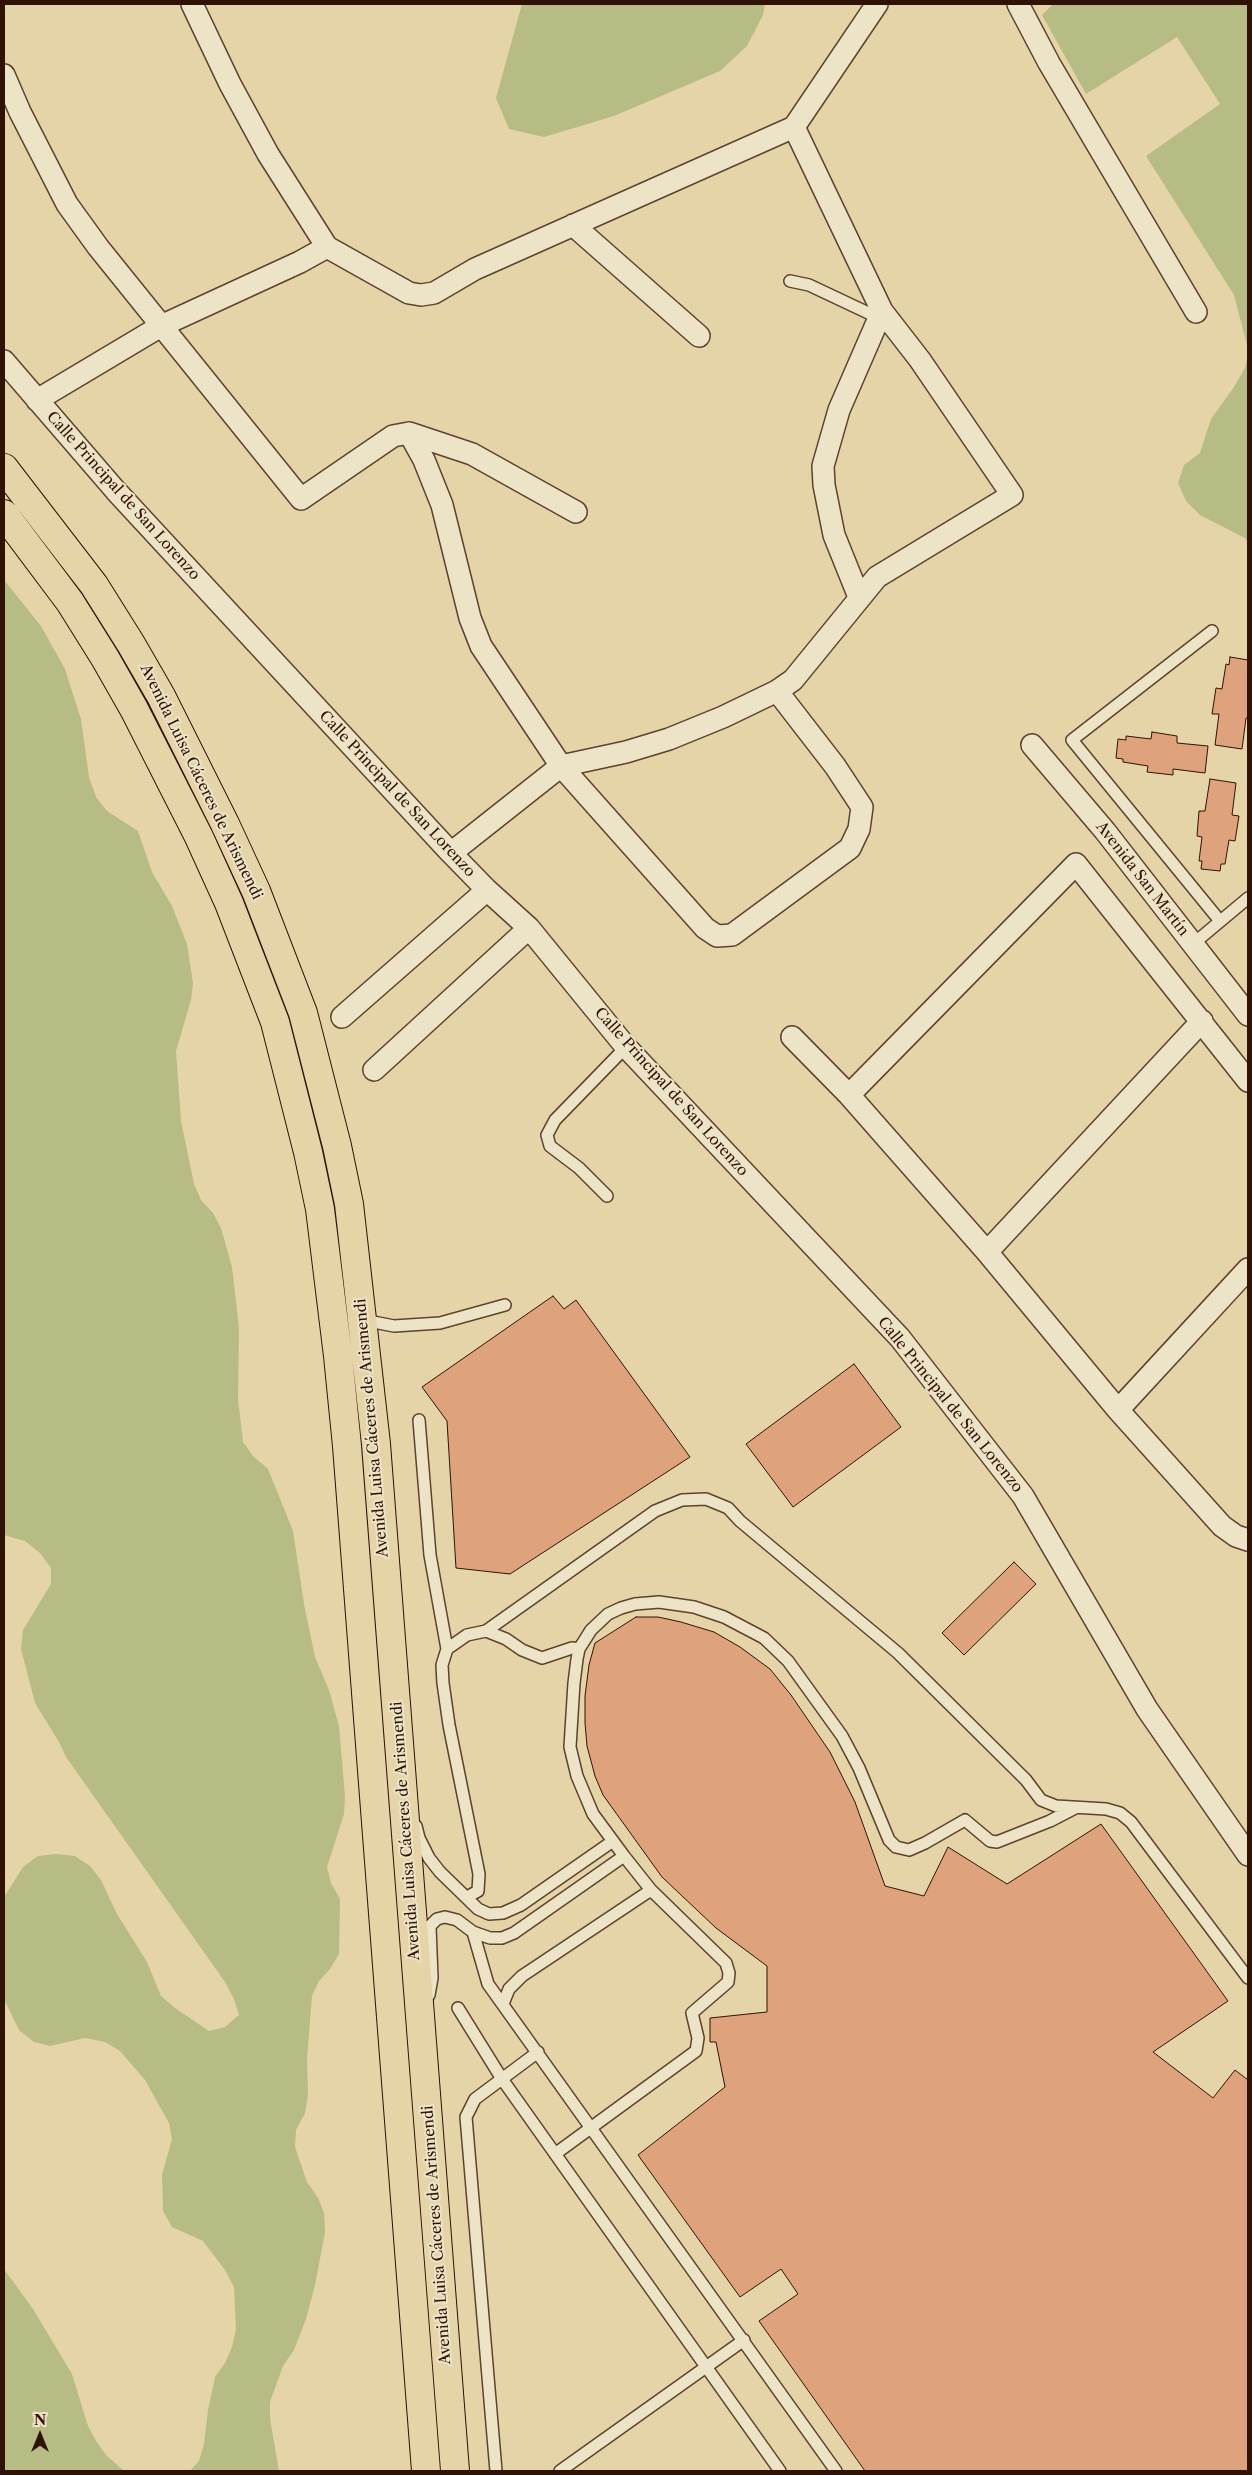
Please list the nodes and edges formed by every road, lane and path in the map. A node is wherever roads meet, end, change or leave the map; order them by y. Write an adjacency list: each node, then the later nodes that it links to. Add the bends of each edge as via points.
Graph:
1 (192, 4): 7 (street, via 268,154)
2 (877, 4): 5 (street)
3 (1018, 4): 9 (street, via 1049,63)
4 (4, 75): 11 (street, via 67,204)
5 (794, 127): 6 (street); 10 (street)
6 (573, 225): 7 (street, via 475,268 434,294 409,294); 12 (street)
7 (327, 247): 11 (street)
8 (790, 281): 10 (lane, via 809,285)
9 (1196, 312)
10 (881, 315): 19 (street, via 838,410 823,466 834,535); 19 (street, via 920,360 1012,495 878,577)
11 (161, 326): 14 (street); 15 (street, via 301,499 393,436)
12 (699, 336)
13 (4, 361): 14 (street, Calle Principal de San Lorenzo)
14 (37, 400): 24 (street, Calle Principal de San Lorenzo, via 116,491)
15 (408, 433): 17 (street, via 472,454); 23 (street, via 424,460 442,505 470,618 481,646)
16 (4, 468): 42 (main road, Avenida Luisa Cáceres de Arismendi, via 94,586 131,644 256,891 303,1013 322,1083 349,1204)
17 (576, 512)
18 (4, 514): 67 (main road, Avenida Luisa Cáceres de Arismendi, via 70,602 105,658 202,845 275,1022 312,1171 322,1227 347,1446)
19 (859, 598): 21 (street, via 793,680)
20 (1212, 631): 27 (lane, via 1072,740)
21 (778, 691): 23 (street, via 669,739); 23 (street, via 862,806 859,829 850,848 732,935 717,936 706,928)
22 (1032, 745): 29 (street, Avenida San Martín, via 1105,831)
23 (561, 766): 24 (street)
24 (451, 853): 25 (street, Calle Principal de San Lorenzo)
25 (487, 890): 28 (street, Calle Principal de San Lorenzo); 31 (street)
26 (1248, 898): 27 (lane)
27 (1220, 921): 29 (lane)
28 (529, 928): 34 (street, Calle Principal de San Lorenzo); 35 (street)
29 (1193, 944): 30 (street, Avenida San Martín)
30 (1248, 1014)
31 (342, 1017)
32 (1202, 1021): 36 (street); 37 (street, via 1076,864); 39 (street)
33 (792, 1037): 37 (street)
34 (626, 1046): 38 (lane, via 555,1120 547,1136 550,1146 579,1168); 52 (street, Calle Principal de San Lorenzo, via 900,1338 1023,1496 1147,1709)
35 (374, 1070)
36 (1248, 1081)
37 (849, 1095): 39 (street)
38 (607, 1196)
39 (988, 1252): 43 (street)
40 (1248, 1269): 43 (street)
41 (506, 1305): 42 (lane, via 440,1323 394,1326)
42 (363, 1320): 49 (main road, Avenida Luisa Cáceres de Arismendi)
43 (1118, 1410): 45 (street, via 1222,1526)
44 (419, 1420): 47 (lane, via 430,1555)
45 (1248, 1540)
46 (486, 1631): 47 (lane, via 467,1635); 48 (lane, via 542,1658 572,1648); 50 (lane, via 655,1511 682,1500 706,1499 728,1508 898,1653 1026,1780 1041,1800)
47 (446, 1649): 55 (lane, via 442,1683 479,1874 478,1891)
48 (579, 1649): 50 (lane, via 591,1630 608,1614 635,1604 659,1602 694,1607 724,1617 764,1638 794,1668 842,1736 889,1840 896,1847 909,1850 917,1847 965,1820 990,1841 997,1842); 51 (lane, via 570,1747 577,1776 593,1814)
49 (393, 1662): 55 (lane, via 419,1838 440,1872); 60 (main road, Avenida Luisa Cáceres de Arismendi)
50 (1075, 1808): 57 (lane, via 1106,1809 1131,1822)
51 (613, 1841): 53 (lane); 55 (lane, via 521,1905 503,1913 489,1914 478,1909)
52 (1248, 1855)
53 (624, 1856): 54 (lane); 56 (lane, via 514,1933 490,1938)
54 (651, 1890): 58 (lane, via 522,1976 509,1989); 63 (lane, via 726,1963 728,1982 692,2013 698,2038 696,2051)
55 (467, 1897)
56 (473, 1932): 58 (lane, via 488,1984); 60 (lane, via 456,1920 445,1917 430,1926 432,1978)
57 (1248, 1978)
58 (503, 2004): 61 (lane)
59 (458, 2008): 62 (lane)
60 (422, 2038): 68 (main road, Avenida Luisa Cáceres de Arismendi)
61 (538, 2052): 62 (lane); 63 (lane)
62 (502, 2079): 64 (lane); 69 (lane, via 475,2100 466,2117)
63 (591, 2128): 64 (lane); 65 (lane)
64 (555, 2154): 66 (lane)
65 (744, 2340): 66 (lane); 72 (lane)
66 (706, 2367): 70 (lane); 71 (lane)
67 (426, 2471)
68 (455, 2471)
69 (496, 2471)
70 (560, 2471)
71 (780, 2471)
72 (836, 2471)

